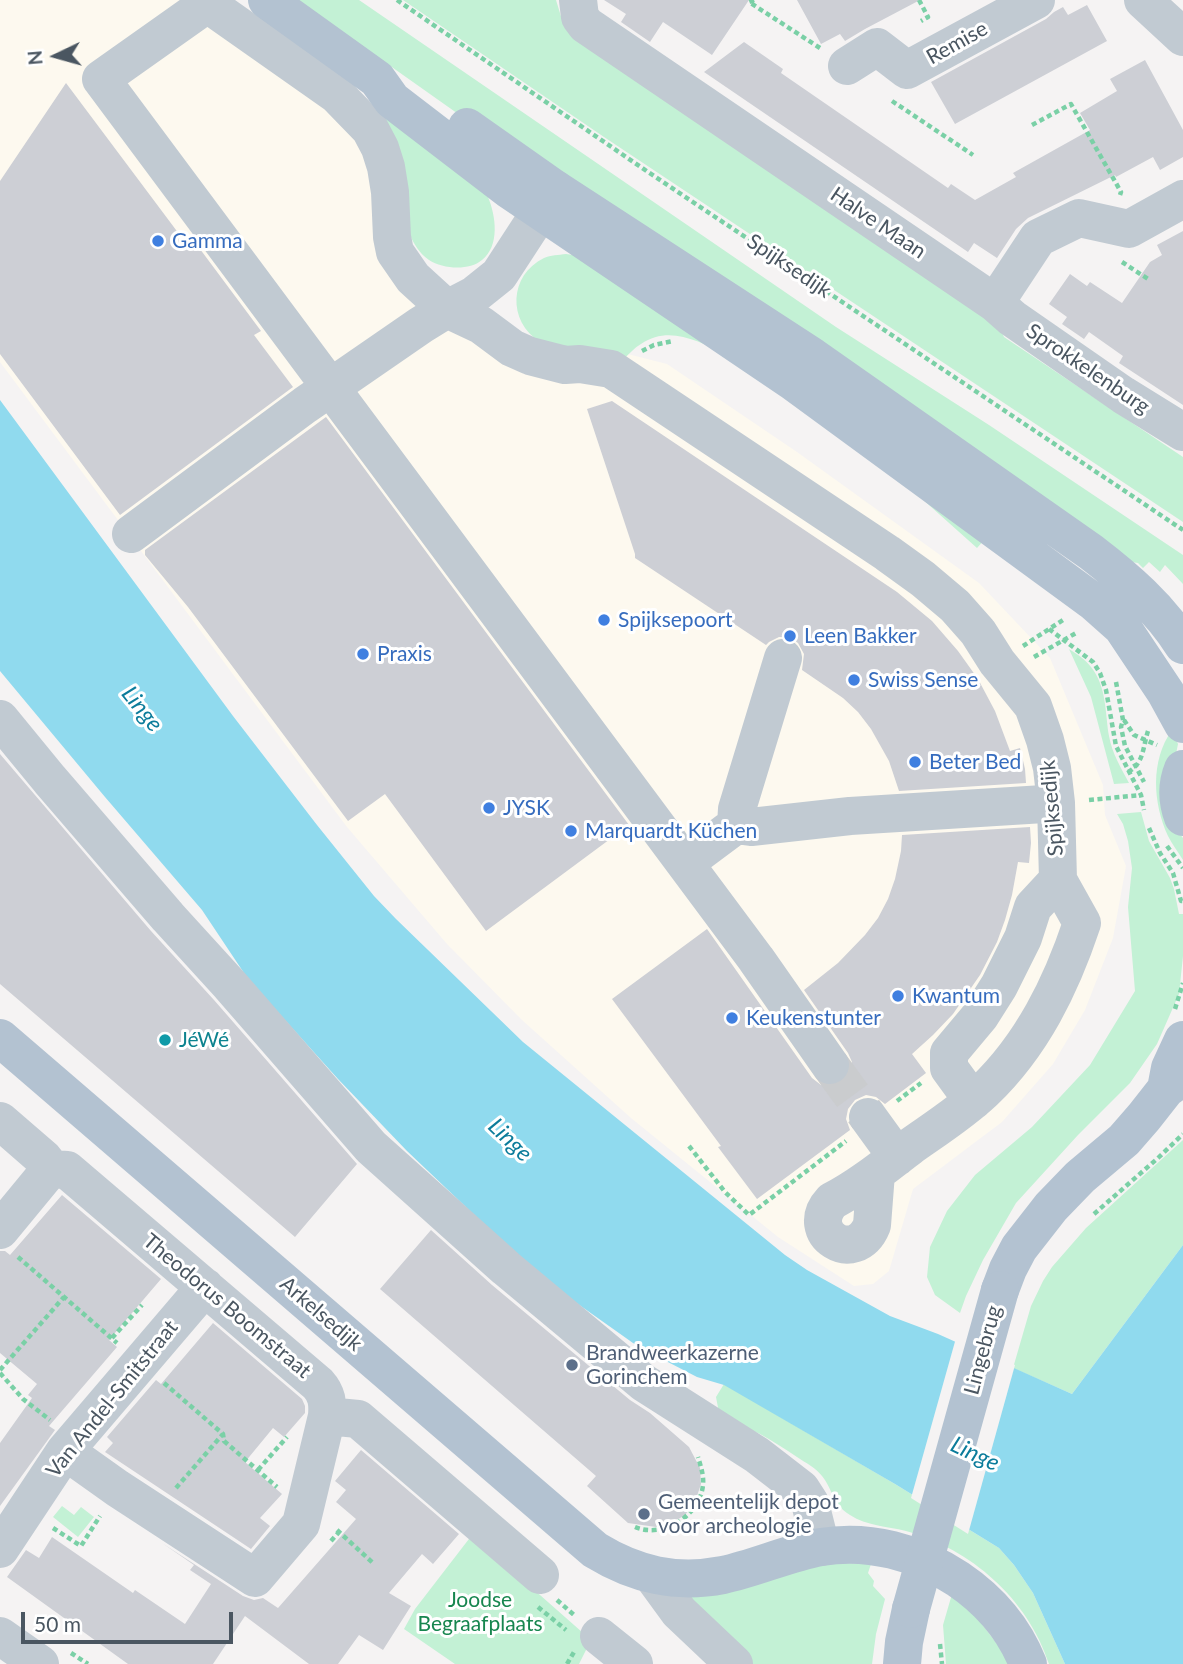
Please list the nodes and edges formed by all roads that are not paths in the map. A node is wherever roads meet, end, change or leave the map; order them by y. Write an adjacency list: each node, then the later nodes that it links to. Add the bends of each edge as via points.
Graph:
1 (267, 0): 9 (main road, via 377,79 424,98)
2 (578, 0): 10 (street, Halve Maan, via 586,25)
3 (1036, 0): 7 (street, Remise, via 907,70 877,47)
4 (1143, 0): 6 (street)
5 (205, 2): 11 (street, Spijksedijk, via 337,95 370,129 386,167 395,252 413,278); 12 (street, via 101,79 300,345)
6 (1183, 37)
7 (847, 66)
8 (1183, 199): 10 (street, via 1129,229 1079,218 1038,238)
9 (547, 200): 11 (street, via 499,275); 15 (main road, via 813,357 1112,568 1158,611); 18 (main road, via 1095,603 1122,627 1166,693)
10 (995, 303): 13 (street, Sprokkelenburg)
11 (447, 309): 12 (street); 23 (street, Spijksedijk, via 530,356 611,369 923,579 955,607 1033,706 1052,768)
12 (318, 397): 14 (street); 22 (street)
13 (1183, 432)
14 (131, 534)
15 (1183, 645)
16 (783, 658): 21 (street)
17 (0, 719): 36 (street, via 371,1147 644,1383 757,1455 801,1489 810,1503)
18 (1174, 746): 20 (main road, via 1180,777 1178,797)
19 (1044, 804): 21 (street, Spijksedijk)
20 (1165, 821)
21 (736, 825): 22 (street)
22 (685, 863): 26 (street)
23 (1058, 880): 28 (street, Spijksedijk, via 1082,923 1074,945 1033,1031); 28 (street, Spijksedijk, via 1033,907 999,986 950,1053 949,1068)
24 (0, 1038): 39 (main road, Arkelsedijk, via 595,1550)
25 (1183, 1040): 27 (main road, Lingebrug, via 1170,1068)
26 (830, 1065)
27 (1174, 1083): 45 (main road, Lingebrug, bridge, via 1124,1140 1051,1207 1008,1269 911,1609)
28 (973, 1101): 29 (street, Spijksedijk, via 886,1165)
29 (870, 1119)
30 (0, 1121): 31 (street)
31 (52, 1169): 32 (street); 33 (street, Theodorus Boomstraat, via 72,1173)
32 (0, 1230)
33 (205, 1287): 34 (street, Theodorus Boomstraat, via 318,1384 327,1399); 35 (street, Van Andel-Smitstraat)
34 (327, 1416): 35 (street, via 301,1524 255,1578); 38 (street, via 359,1419)
35 (65, 1451): 37 (street, Van Andel-Smitstraat)
36 (821, 1547): 39 (main road, Arkelsedijk, via 722,1575); 46 (main road, Arkelsedijk, via 878,1547 906,1553 949,1573 998,1613)
37 (0, 1549)
38 (540, 1575)
39 (652, 1575): 44 (street, via 679,1612)
40 (0, 1636): 42 (street)
41 (599, 1636): 43 (street)
42 (40, 1664)
43 (634, 1664)
44 (734, 1664)
45 (902, 1664)
46 (1028, 1664)

